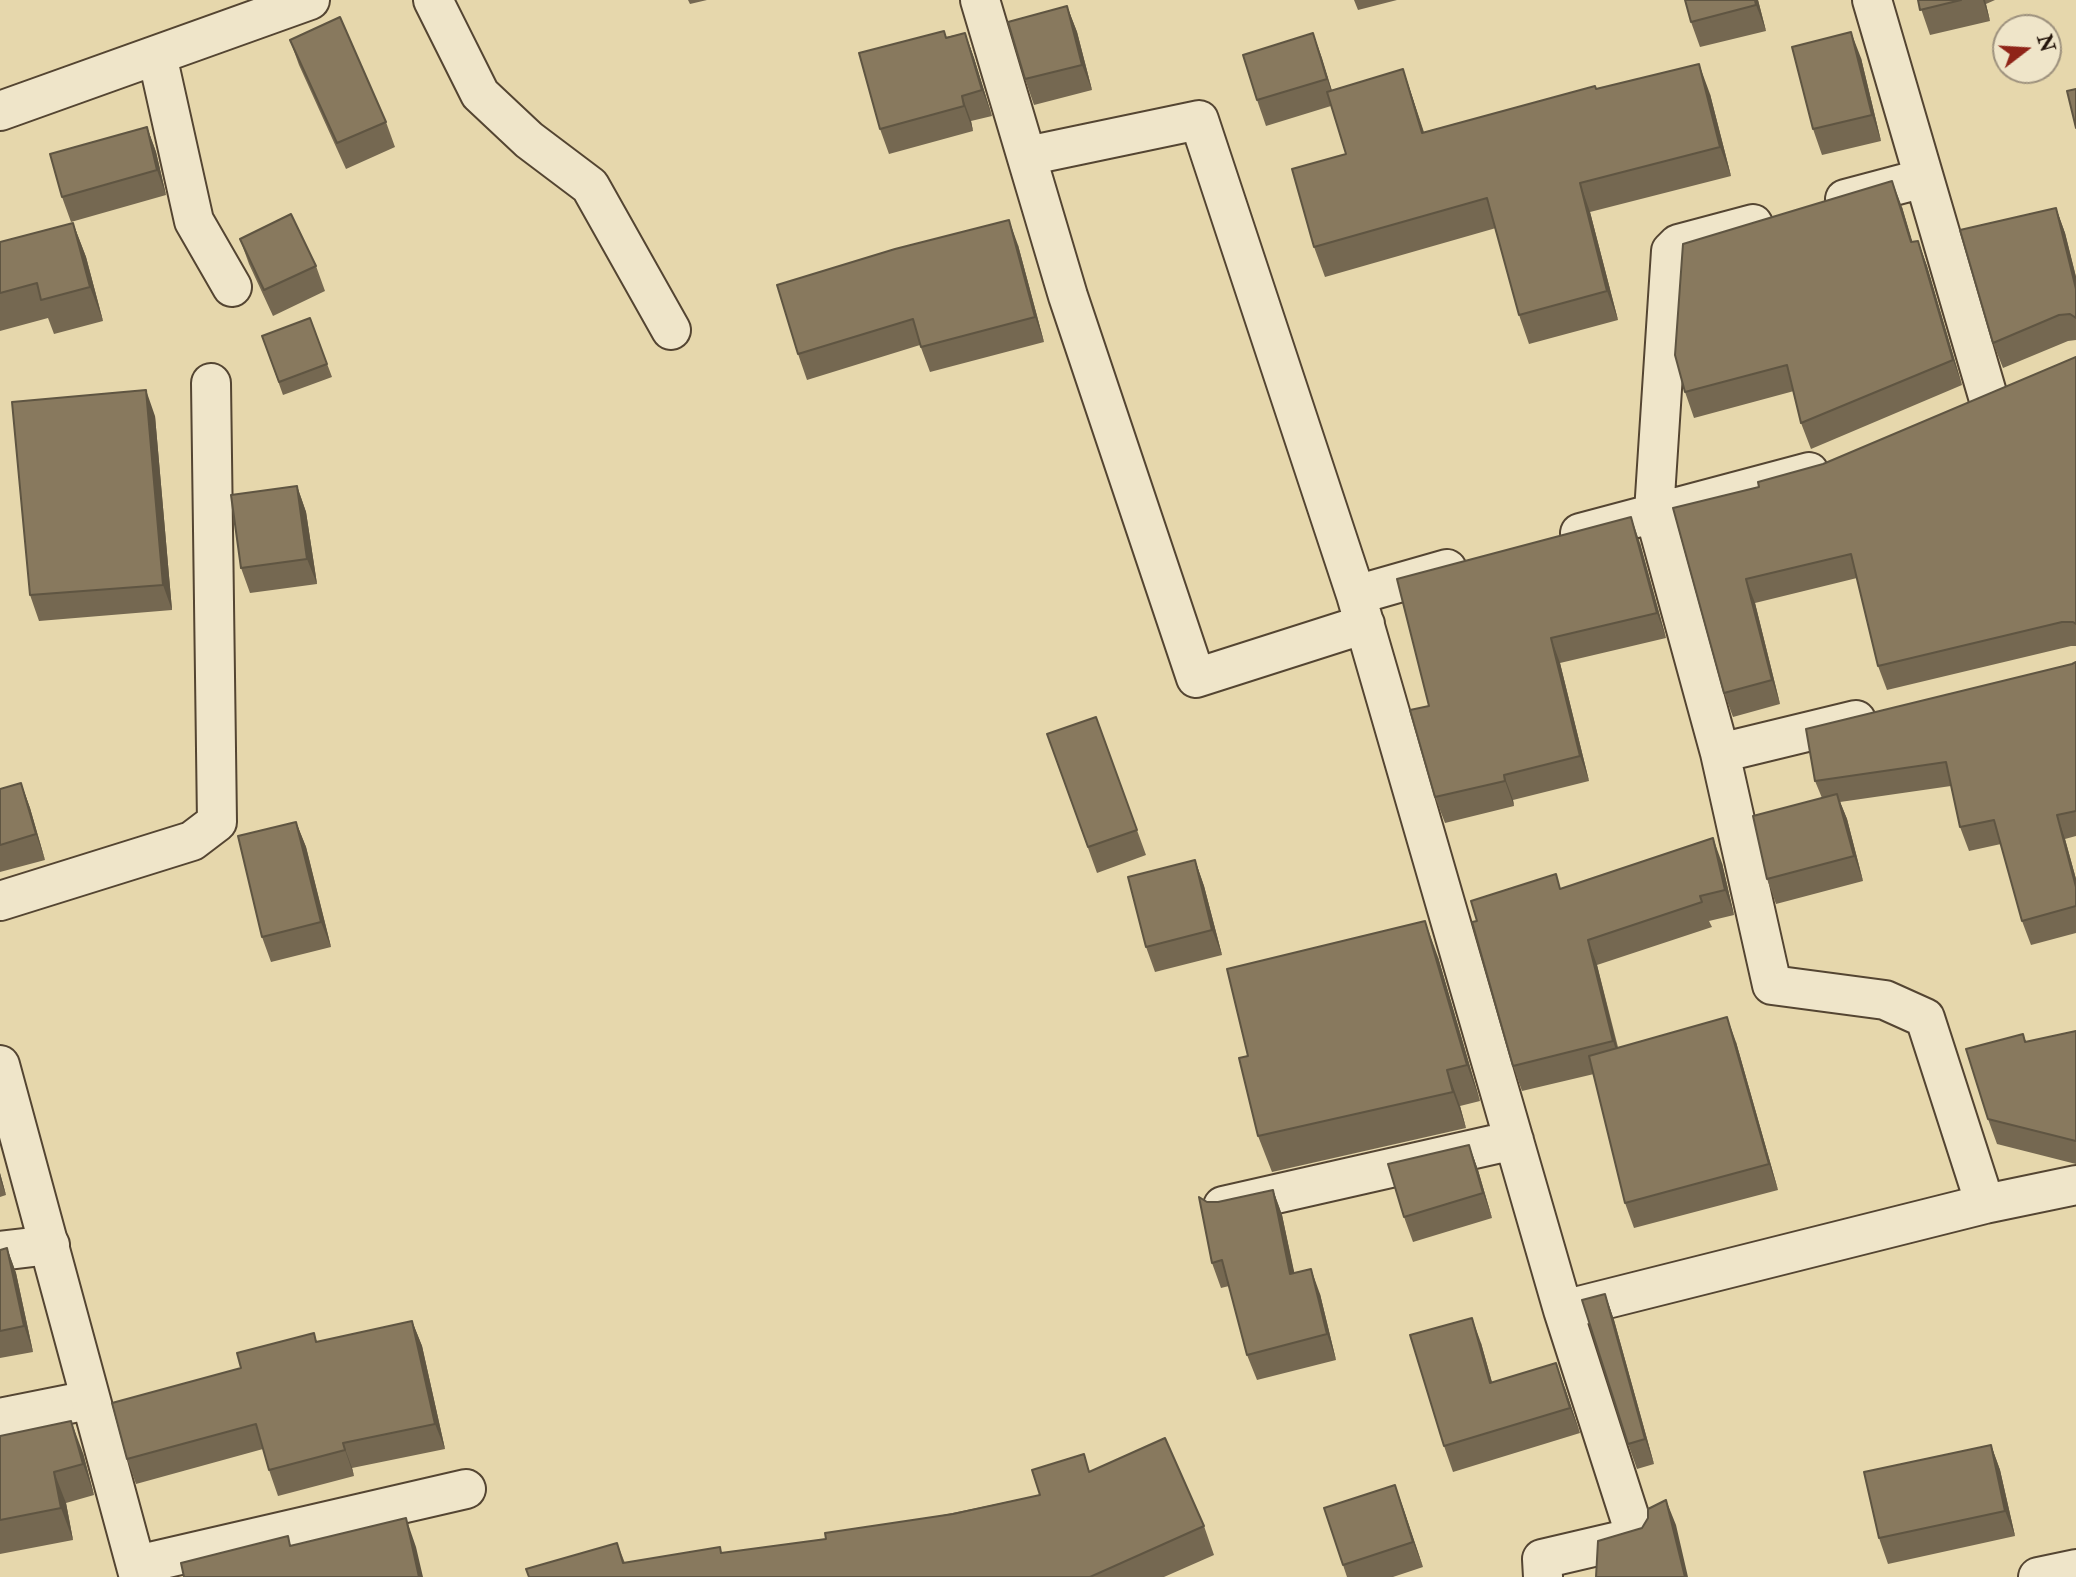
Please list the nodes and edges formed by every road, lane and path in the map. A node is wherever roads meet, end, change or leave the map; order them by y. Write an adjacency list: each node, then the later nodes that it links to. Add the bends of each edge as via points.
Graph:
1 (310, 0): 5 (street)
2 (433, 0): 10 (street, via 480,94 529,140 590,186)
3 (980, 0): 7 (street)
4 (1871, 0): 8 (street)
5 (157, 55): 6 (street); 9 (street, via 194,221)
6 (0, 111)
7 (1027, 156): 19 (street, via 1199,120); 19 (street, via 1068,296 1196,678)
8 (1924, 178): 13 (street); 16 (street, via 1673,246)
9 (232, 287)
10 (671, 330)
11 (211, 383): 22 (street, via 218,822 192,841)
12 (2026, 383): 13 (street)
13 (1989, 400): 14 (street)
14 (1951, 415)
15 (1848, 458): 16 (street)
16 (1654, 512): 17 (street); 21 (street)
17 (1550, 541)
18 (1486, 559): 19 (street)
19 (1361, 610): 24 (street)
20 (1891, 712): 21 (street)
21 (1720, 754): 26 (street, via 1772,985 1885,1000 1925,1017)
22 (0, 901)
23 (0, 1065): 28 (street)
24 (1514, 1140): 27 (street); 30 (street)
25 (2076, 1185): 26 (street)
26 (1985, 1204): 30 (street)
27 (1222, 1206)
28 (50, 1245): 29 (street); 31 (street)
29 (0, 1251)
30 (1563, 1310): 36 (street, via 1636,1537 1542,1559)
31 (89, 1399): 32 (street); 35 (street)
32 (0, 1418)
33 (466, 1489): 35 (street)
34 (2076, 1569): 37 (street)
35 (138, 1571)
36 (1543, 1577)
37 (2038, 1577)

